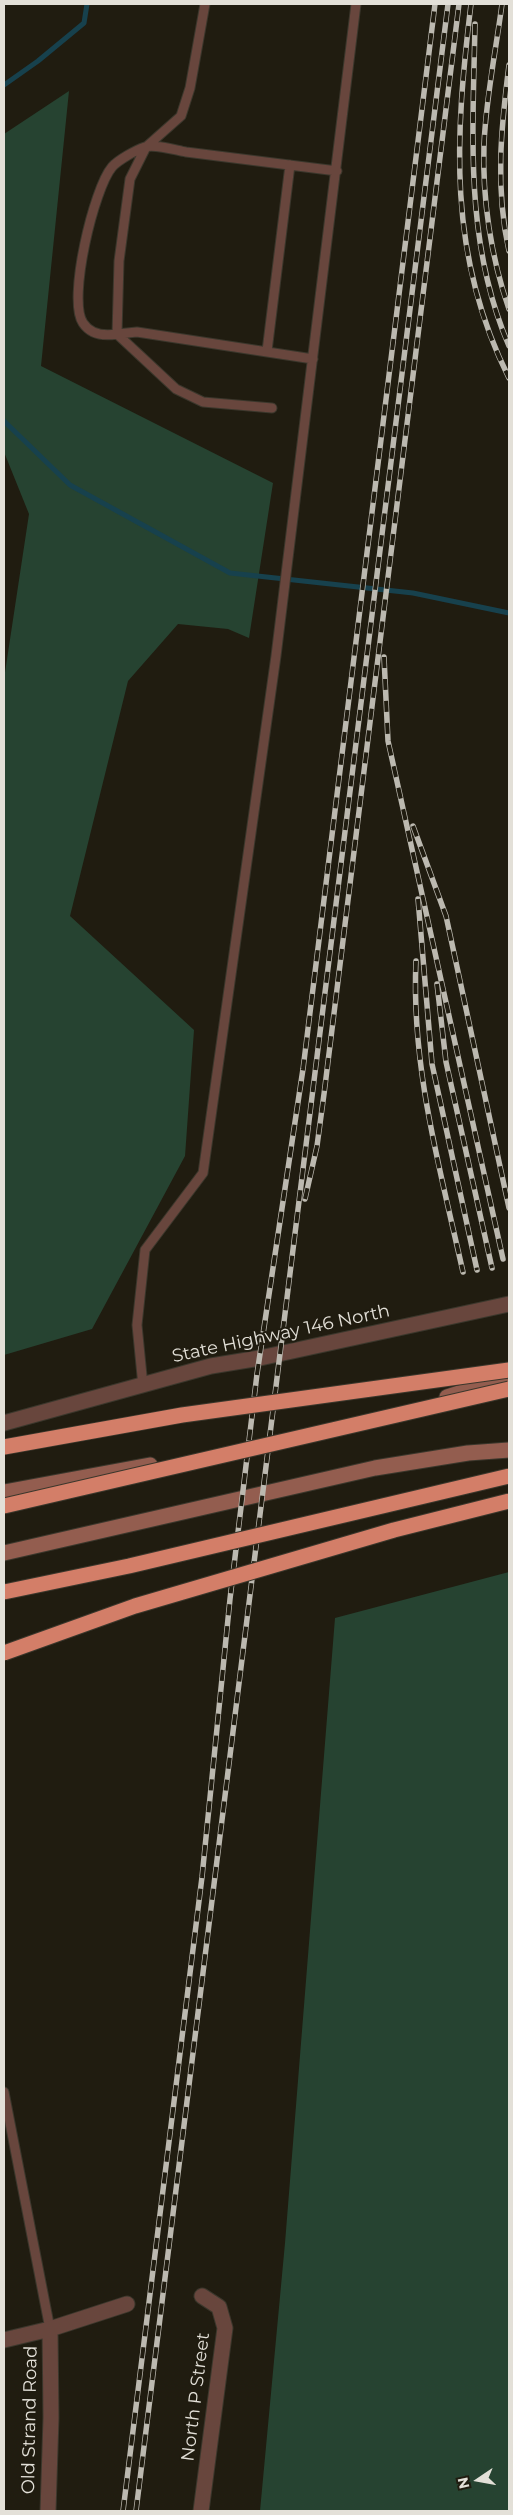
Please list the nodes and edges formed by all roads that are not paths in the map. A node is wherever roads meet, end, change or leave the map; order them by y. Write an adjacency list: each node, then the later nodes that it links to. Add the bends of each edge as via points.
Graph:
1 (205, 4): 3 (lane, via 190,88 181,116)
2 (356, 4): 5 (lane)
3 (146, 146): 4 (lane); 6 (lane, via 130,179 119,261); 6 (lane, via 113,166 100,189 88,225 79,285 79,311 83,323 92,332 104,336)
4 (290, 165): 5 (lane); 7 (lane)
5 (337, 171): 8 (lane)
6 (117, 334): 7 (lane, via 137,332); 9 (lane, via 176,389 203,402)
7 (267, 351): 8 (lane)
8 (313, 359): 13 (lane, via 276,656 203,1173 145,1250 137,1326)
9 (272, 408)
10 (509, 1304): 13 (street, State Highway 146 North, via 211,1366)
11 (509, 1370): 16 (highway, bridge, via 182,1415)
12 (509, 1377): 19 (main road, via 387,1418)
13 (143, 1386): 15 (street, State Highway 146 North)
14 (509, 1389): 21 (highway, bridge)
15 (4, 1423)
16 (4, 1447)
17 (509, 1450): 22 (main road, via 375,1468)
18 (509, 1476): 23 (highway, bridge, via 130,1566)
19 (4, 1492)
20 (509, 1501): 24 (highway, bridge, via 394,1530 135,1606)
21 (4, 1506)
22 (4, 1552)
23 (4, 1592)
24 (4, 1653)
25 (4, 2092): 28 (lane)
26 (202, 2296): 31 (street, North P Street, via 219,2307 224,2328)
27 (128, 2304): 28 (street)
28 (50, 2329): 29 (street); 30 (street, Old Strand Road)
29 (4, 2340)
30 (48, 2511)
31 (201, 2511)

